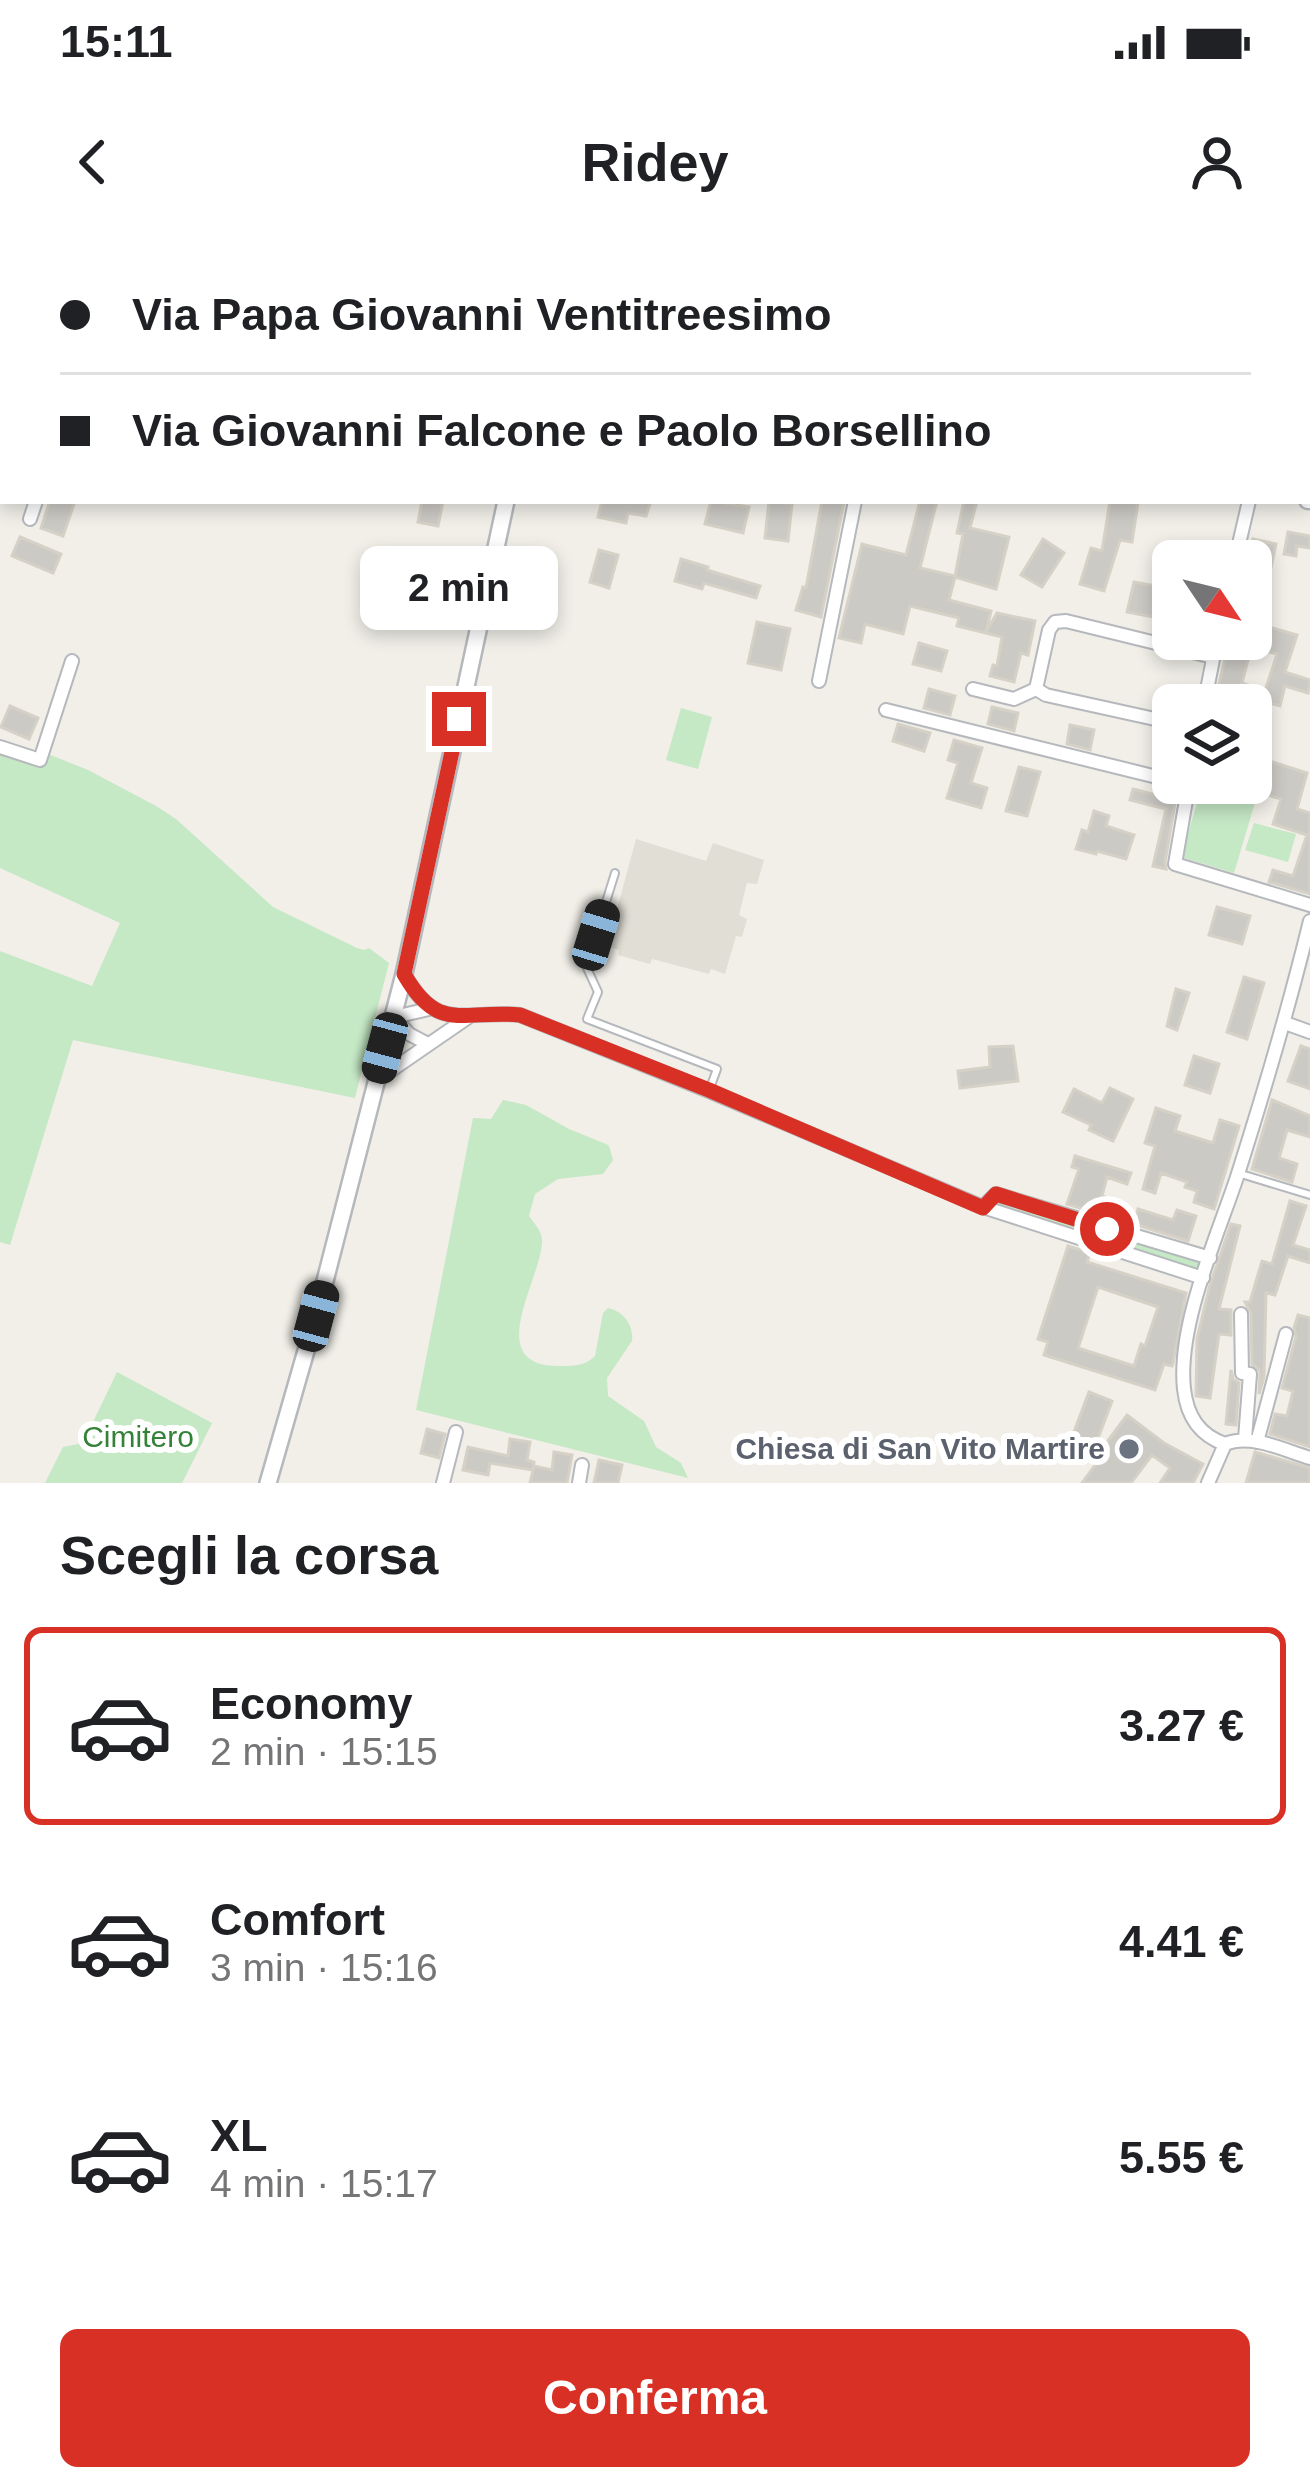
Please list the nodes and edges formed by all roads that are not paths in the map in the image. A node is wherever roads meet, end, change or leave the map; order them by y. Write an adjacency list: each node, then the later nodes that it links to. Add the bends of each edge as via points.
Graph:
1 (35, 504): 5 (street)
2 (506, 504): 20 (street)
3 (854, 504): 9 (street)
4 (1248, 504): 6 (street)
5 (30, 520)
6 (1240, 540)
7 (1152, 642): 11 (street, via 1055,622)
8 (72, 661): 14 (street, via 40,760)
9 (819, 681)
10 (973, 689): 11 (street, via 1014,699)
11 (1036, 689): 13 (street)
12 (886, 710): 15 (street)
13 (1152, 718)
14 (0, 747)
15 (1152, 775)
16 (1181, 804): 18 (street, via 1175,864)
17 (615, 873): 28 (lane, via 586,966 598,992 587,1019 717,1069)
18 (1310, 904)
19 (1310, 921): 24 (street)
20 (404, 974): 21 (street); 23 (street)
21 (430, 1009): 22 (street); 23 (street)
22 (470, 1016): 26 (street); 28 (street, via 520,1015)
23 (394, 1017): 26 (street); 27 (street)
24 (1285, 1023): 25 (street); 29 (street)
25 (1310, 1032)
26 (428, 1044): 27 (street)
27 (377, 1080): 41 (street)
28 (709, 1090): 31 (street)
29 (1238, 1173): 30 (lane); 32 (street)
30 (1310, 1196)
31 (983, 1208): 32 (street, via 996,1194); 33 (street)
32 (1210, 1258): 33 (street)
33 (1203, 1278): 38 (street, via 1183,1382 1202,1432)
34 (1241, 1315): 37 (street)
35 (1286, 1334): 37 (street)
36 (456, 1432): 42 (street)
37 (1251, 1441): 38 (street); 39 (street)
38 (1225, 1444): 44 (street)
39 (1310, 1458)
40 (583, 1465): 43 (street)
41 (268, 1483)
42 (443, 1483)
43 (579, 1483)
44 (1208, 1483)

